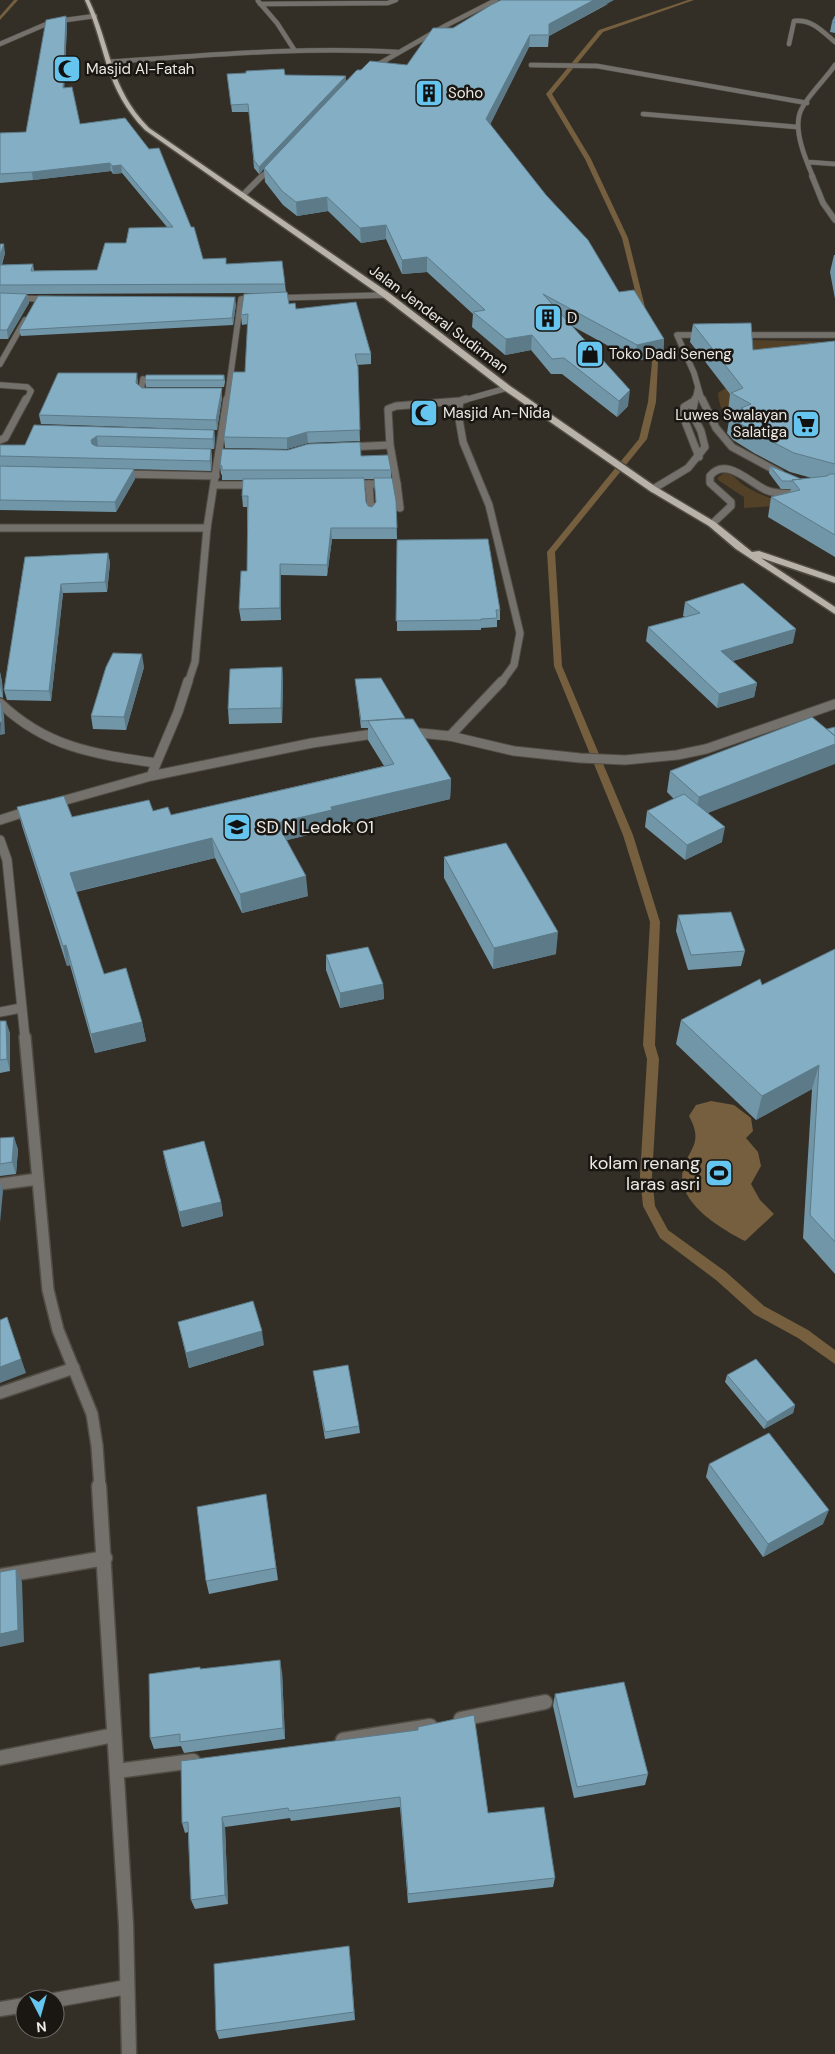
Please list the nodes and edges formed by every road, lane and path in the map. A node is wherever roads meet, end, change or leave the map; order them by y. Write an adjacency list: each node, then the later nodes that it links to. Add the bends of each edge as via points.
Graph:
1 (87, 0): 5 (main road, Jalan Jenderal Sudirman)
2 (396, 0): 4 (street, via 388,3)
3 (496, 0): 10 (street)
4 (259, 2): 9 (street)
5 (95, 16): 7 (street, via 51,22); 11 (main road, Jalan Jenderal Sudirman)
6 (835, 42): 8 (street, via 814,23 798,20 794,21)
7 (0, 44)
8 (789, 44)
9 (295, 51): 10 (street); 11 (street)
10 (397, 52): 14 (street)
11 (108, 62): 21 (main road, Jalan Jenderal Sudirman, via 131,113 147,129)
12 (531, 65): 15 (street, via 597,66)
13 (835, 65): 15 (street)
14 (363, 74)
15 (807, 103): 17 (street, via 799,114)
16 (644, 114): 17 (street)
17 (798, 127): 19 (street)
18 (277, 162): 21 (street)
19 (808, 162): 20 (street); 22 (street, via 826,207)
20 (835, 164)
21 (243, 195): 23 (main road, Jalan Jenderal Sudirman)
22 (835, 220)
23 (386, 296): 27 (street); 36 (main road, Jalan Jenderal Sudirman)
24 (0, 298): 25 (street)
25 (56, 299)
26 (231, 299): 27 (street)
27 (241, 299): 39 (street)
28 (30, 311): 32 (street)
29 (714, 335): 35 (street, via 676,335)
30 (733, 335): 31 (street)
31 (835, 335)
32 (0, 364)
33 (143, 379): 37 (street, via 143,392)
34 (0, 385): 44 (street, via 27,387 31,391 5,438)
35 (698, 386): 41 (street); 53 (street, via 716,428 728,443)
36 (507, 388): 40 (street); 59 (main road, Jalan Jenderal Sudirman)
37 (157, 392)
38 (219, 392): 39 (street)
39 (228, 392): 43 (street)
40 (460, 401): 45 (street, via 388,409); 73 (street, via 458,412 463,442 489,505 520,633 514,665)
41 (694, 401): 50 (street, via 692,413 701,431 704,448); 50 (street, via 684,408 683,416)
42 (213, 434): 43 (street)
43 (222, 435): 47 (street)
44 (0, 440)
45 (390, 446): 46 (street); 56 (street)
46 (336, 447)
47 (220, 453): 48 (street); 49 (street); 52 (street)
48 (230, 453)
49 (210, 454)
50 (699, 457): 59 (street, via 676,477)
51 (118, 474): 52 (street)
52 (216, 476): 57 (street)
53 (788, 477)
54 (344, 484): 55 (street)
55 (369, 484): 56 (street); 62 (street)
56 (397, 484): 61 (street)
57 (215, 485): 58 (street); 65 (street)
58 (262, 485)
59 (653, 489): 63 (main road, Jalan Jenderal Sudirman)
60 (806, 494): 63 (street, via 784,498 737,471 728,468 711,472 710,483 731,502 731,506)
61 (400, 508)
62 (371, 513)
63 (712, 524): 66 (main road, Jalan Jenderal Sudirman)
64 (0, 528): 65 (street)
65 (207, 528): 74 (street, via 195,662)
66 (739, 547): 67 (main road); 68 (main road, Jalan Jenderal Sudirman)
67 (835, 580)
68 (835, 612)
69 (0, 703): 74 (street, via 25,725 63,745 94,754)
70 (835, 704): 73 (street, via 706,749 625,760 514,751)
71 (386, 732): 75 (street, via 312,743)
72 (404, 732): 73 (street)
73 (450, 736)
74 (156, 763): 75 (street)
75 (151, 776): 76 (street)
76 (0, 820)
77 (0, 840): 78 (street, via 6,860)
78 (21, 1008): 79 (street); 80 (street)
79 (0, 1012)
80 (38, 1179): 81 (street); 82 (street, via 48,1290 58,1330)
81 (0, 1184)
82 (74, 1368): 83 (street); 84 (street, via 92,1414)
83 (0, 1393)
84 (105, 1558): 85 (street); 87 (street)
85 (0, 1576)
86 (545, 1702): 88 (street, via 396,1733)
87 (114, 1735): 89 (street); 91 (street)
88 (328, 1742)
89 (0, 1758)
90 (204, 1760): 91 (street)
91 (117, 1771): 92 (street)
92 (127, 1987): 93 (street); 96 (street)
93 (65, 1998)
94 (15, 2007): 95 (street)
95 (0, 2009)
96 (130, 2054)

